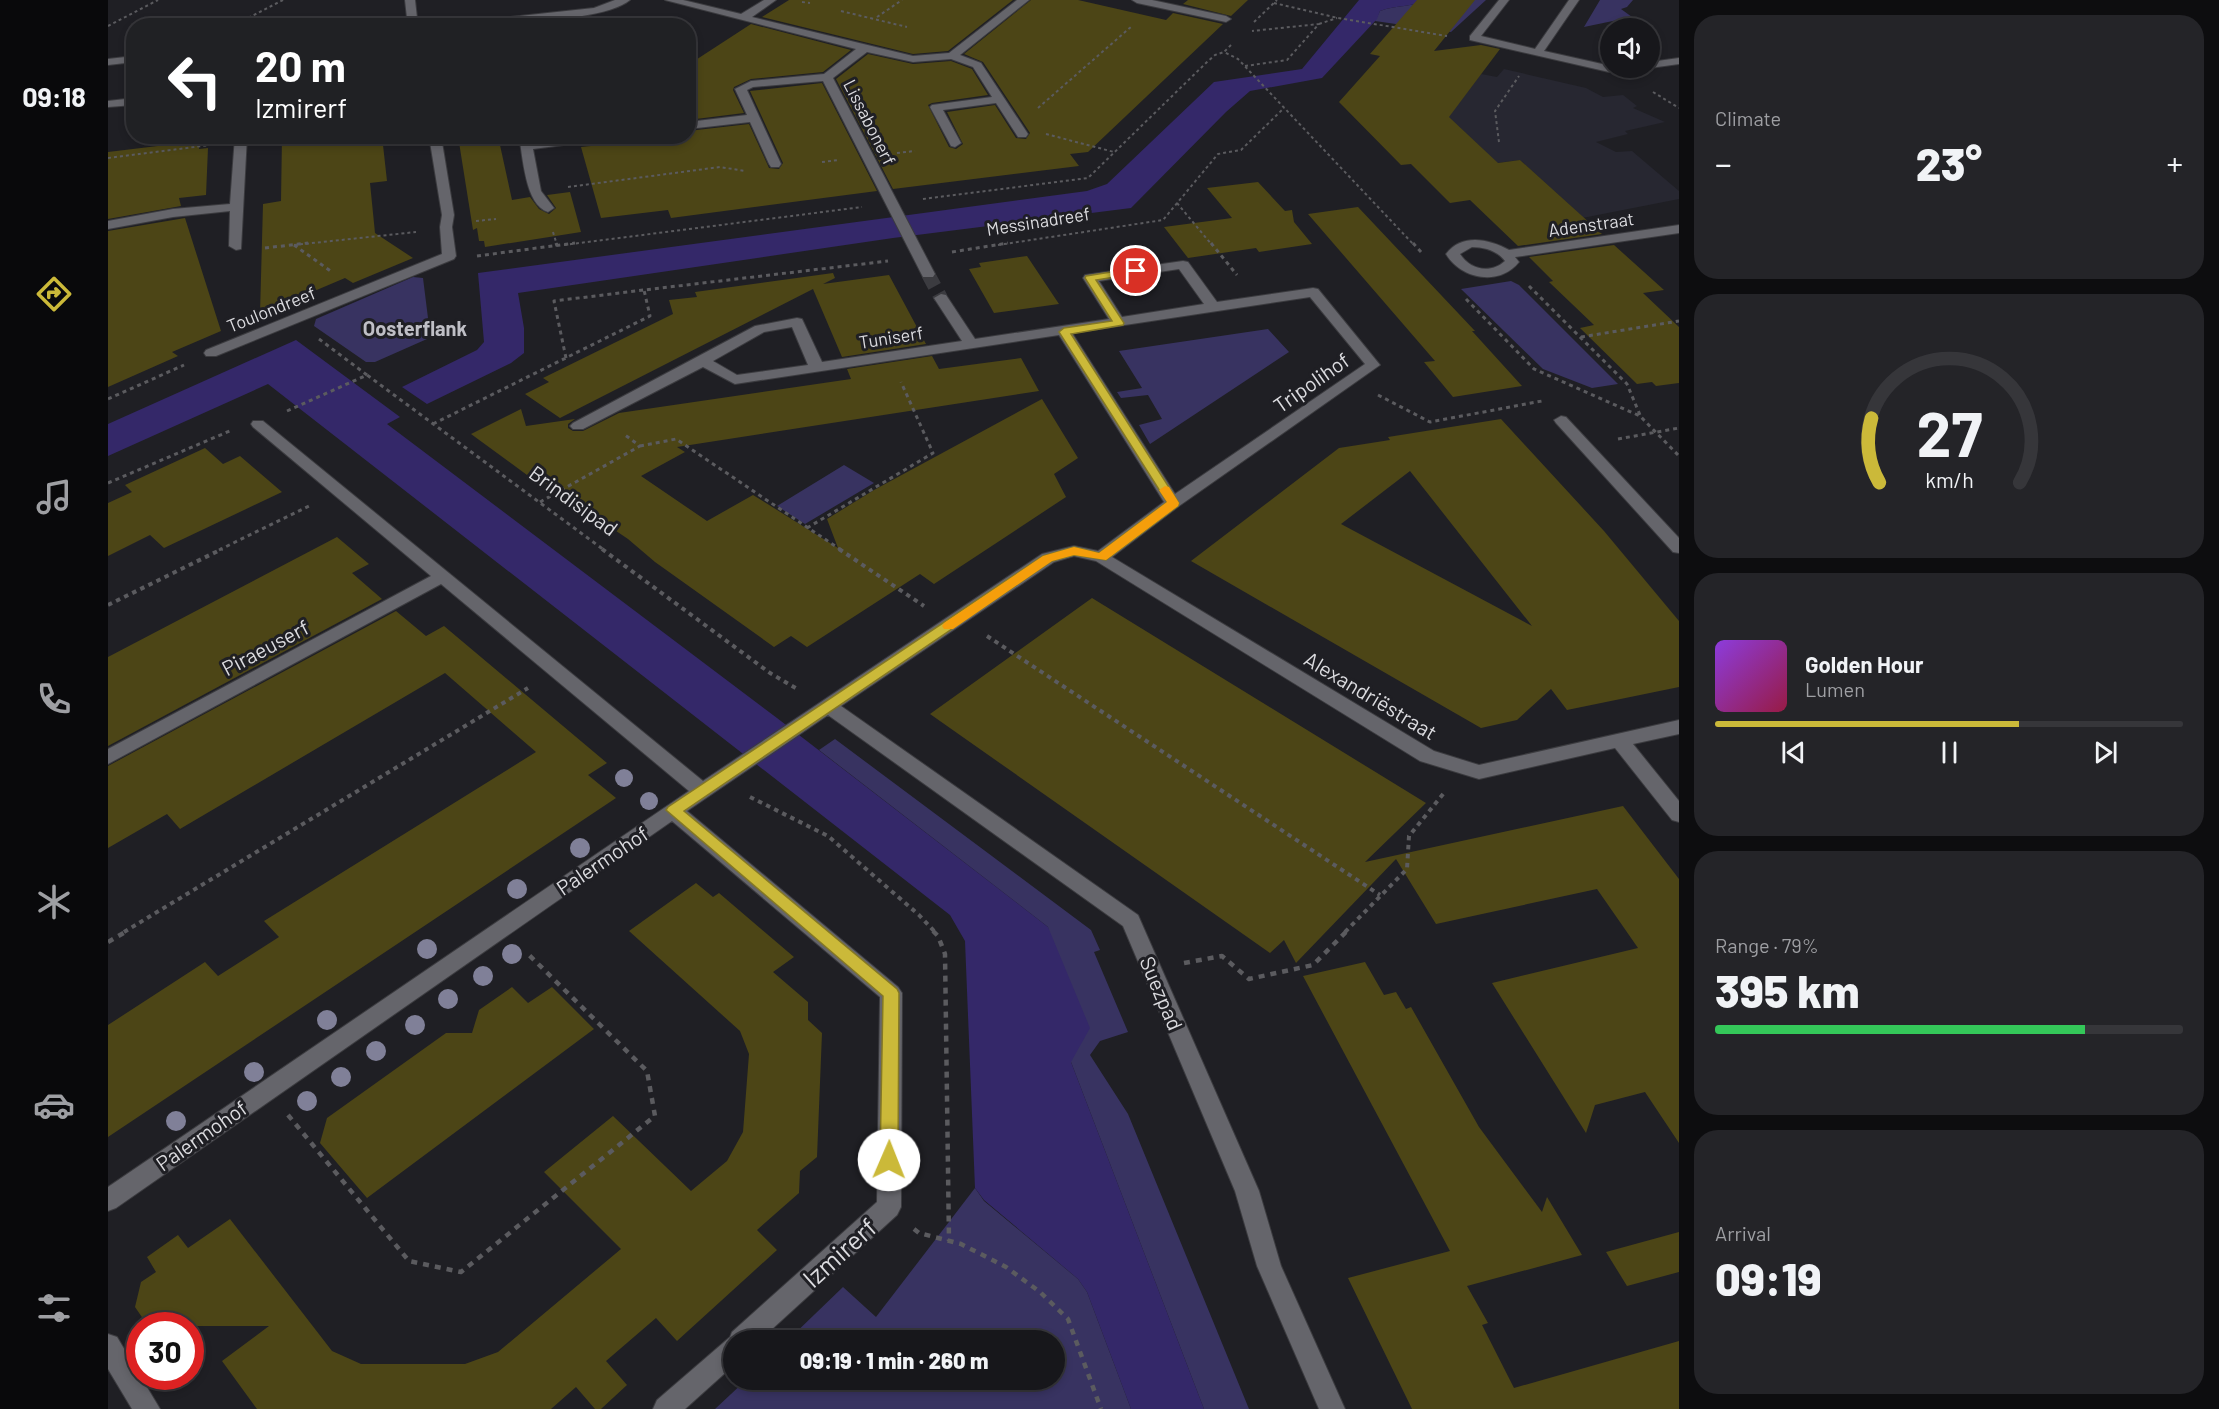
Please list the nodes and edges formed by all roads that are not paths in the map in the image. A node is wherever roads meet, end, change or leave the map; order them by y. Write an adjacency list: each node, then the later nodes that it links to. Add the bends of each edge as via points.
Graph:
1 (410, 0): 10 (street)
2 (625, 0): 11 (street, via 596,11)
3 (670, 0): 9 (street, Lissabonerf)
4 (771, 0): 9 (street)
5 (1024, 0): 16 (street)
6 (1137, 0): 12 (street)
7 (1504, 0): 14 (street, via 1474,38)
8 (1574, 0): 15 (street)
9 (744, 17): 13 (street, Lissabonerf)
10 (412, 18)
11 (542, 18)
12 (1226, 19)
13 (865, 48): 16 (street, via 913,59); 23 (street, Lissabonerf)
14 (1517, 48): 15 (street); 22 (street, via 1528,63 1572,72)
15 (1538, 52): 21 (street)
16 (952, 57): 24 (street, via 977,65)
17 (126, 60): 18 (street)
18 (108, 62)
19 (1679, 62): 20 (street)
20 (1660, 64)
21 (1600, 67)
22 (1600, 70)
23 (827, 77): 27 (street, via 751,84 741,89); 41 (street, Lissabonerf)
24 (1000, 99): 29 (street); 30 (street, via 936,106)
25 (126, 102): 26 (street)
26 (108, 104)
27 (754, 118): 28 (street); 34 (street)
28 (696, 125)
29 (1020, 130)
30 (955, 142)
31 (241, 144): 35 (street)
32 (436, 144): 47 (street, Toulondreef, via 448,215 449,256)
33 (527, 144): 36 (street, via 535,191)
34 (775, 164)
35 (236, 207): 37 (street); 39 (street)
36 (548, 208)
37 (108, 225)
38 (1679, 229): 40 (street, Adenstraat)
39 (236, 246)
40 (1508, 260)
41 (928, 274)
42 (941, 298): 46 (street)
43 (1214, 308): 44 (street, Tripolihof); 44 (street, via 1183,265 1090,278); 53 (street, Tripolihof, via 1313,292 1373,364)
44 (1119, 323): 45 (street, Tripolihof)
45 (1064, 332): 46 (street, Tripolihof); 53 (street)
46 (971, 344): 49 (street, Tuniserf)
47 (211, 353)
48 (703, 361): 49 (street, Tuniserf, via 735,380); 49 (street, via 760,329 797,322); 52 (street)
49 (817, 368)
50 (1560, 420): 54 (street)
51 (258, 424): 56 (street)
52 (578, 426)
53 (1173, 503): 55 (street)
54 (1679, 548)
55 (1101, 557): 57 (street, Palermohof, via 1074,551 1048,558); 59 (street, Alexandriëstraat, via 1427,756 1479,772)
56 (444, 576): 60 (street, Piraeuserf); 61 (street)
57 (829, 707): 61 (street, Palermohof); 70 (street, Suezpad, via 1131,921 1244,1182 1269,1266)
58 (1679, 727): 59 (street, Alexandriëstraat)
59 (1620, 741): 63 (street)
60 (108, 758)
61 (702, 791): 62 (street, Palermohof)
62 (673, 810): 64 (street, Palermohof); 65 (street, Izmirerf, via 891,993 889,1207)
63 (1679, 815)
64 (108, 1200)
65 (753, 1330)
66 (108, 1346): 68 (street)
67 (723, 1358): 69 (street)
68 (147, 1409)
69 (666, 1409)
70 (1332, 1409)

